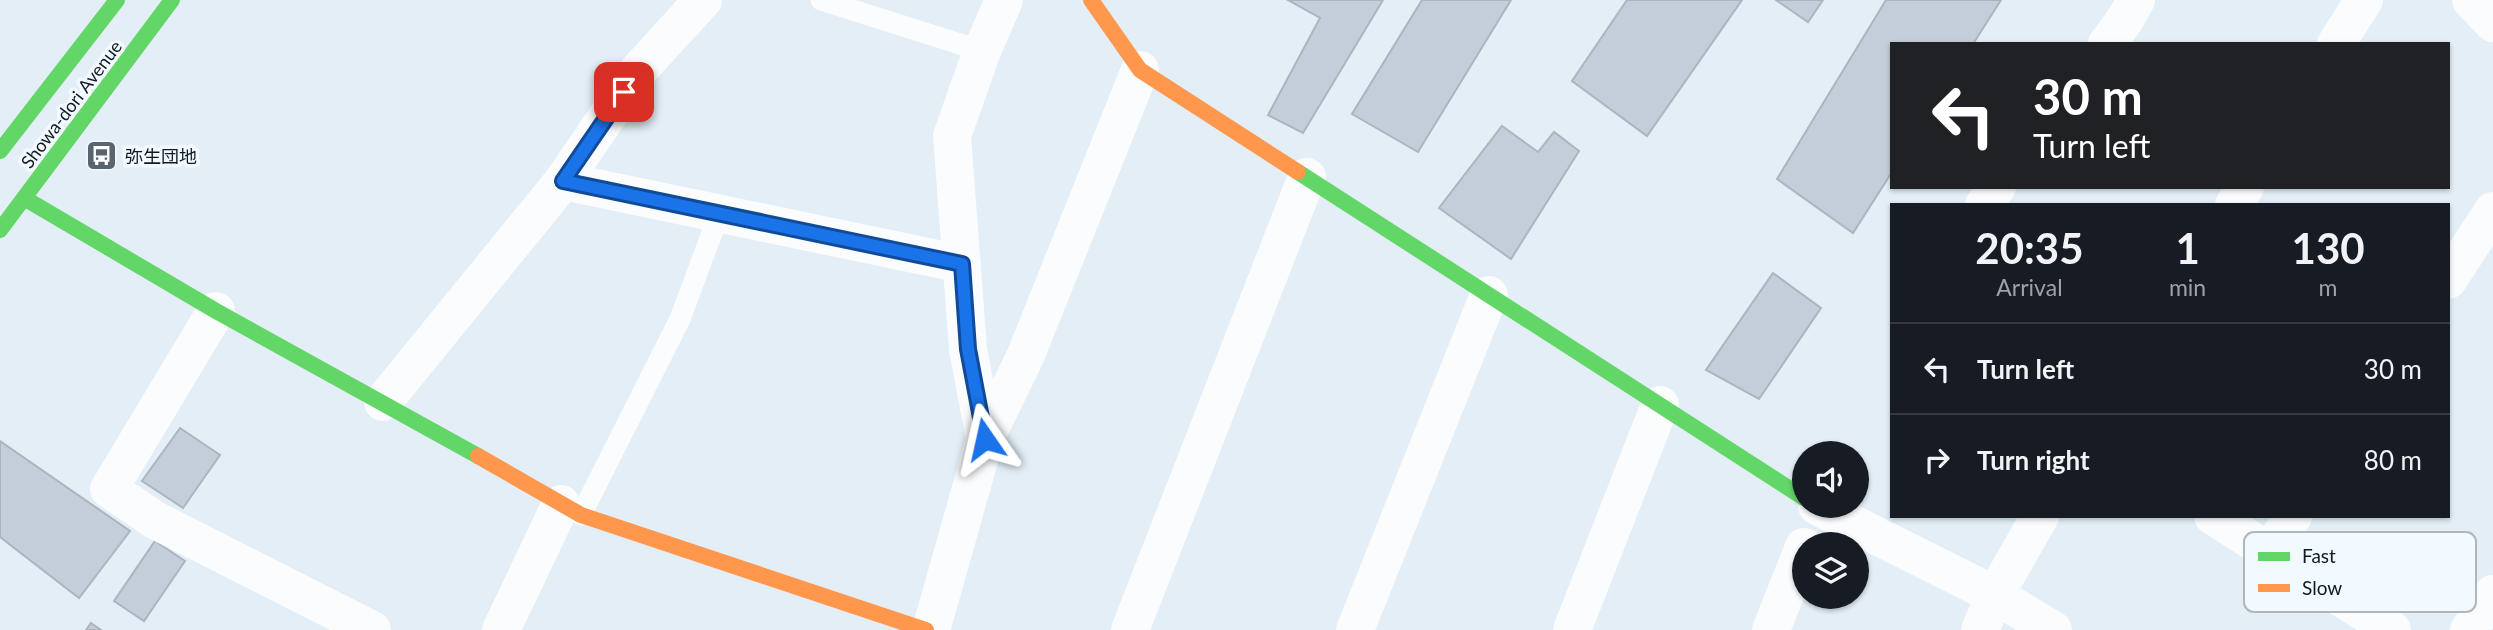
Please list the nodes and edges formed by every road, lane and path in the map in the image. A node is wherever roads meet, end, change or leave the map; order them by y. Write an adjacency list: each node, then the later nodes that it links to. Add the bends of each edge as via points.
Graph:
1 (117, 0): 15 (street, Showa-dori Avenue)
2 (173, 0): 18 (street, Showa-dori Avenue)
3 (703, 0): 17 (street, via 639,69)
4 (821, 0): 13 (lane)
5 (1004, 0): 13 (street)
6 (2136, 0): 11 (street)
7 (2364, 0): 12 (street)
8 (2471, 0): 10 (street)
9 (1098, 3): 14 (street)
10 (2493, 23)
11 (2108, 42)
12 (2337, 42)
13 (982, 51): 22 (street, via 952,136)
14 (1140, 70): 16 (street); 28 (street, via 1025,357)
15 (0, 151)
16 (1307, 177): 24 (street); 42 (street)
17 (563, 181): 20 (street); 26 (street)
18 (24, 198): 21 (street, Showa-dori Avenue); 25 (street)
19 (2493, 211): 23 (street)
20 (719, 214): 22 (street); 30 (lane, via 680,318)
21 (0, 230)
22 (962, 264): 28 (street, via 968,349)
23 (2450, 277)
24 (1489, 295): 27 (street); 43 (street)
25 (216, 311): 26 (street); 39 (street, via 109,489 155,520)
26 (383, 402): 30 (street)
27 (1660, 405): 29 (street); 44 (street)
28 (985, 439): 41 (street)
29 (1792, 490)
30 (571, 510): 40 (street); 41 (street)
31 (1842, 518): 37 (street)
32 (2039, 518): 37 (street)
33 (2216, 518): 34 (street)
34 (2244, 536)
35 (1792, 578): 45 (street)
36 (2493, 594): 49 (street)
37 (1995, 595): 46 (street); 47 (street)
38 (2364, 612): 48 (street)
39 (372, 630)
40 (501, 630)
41 (928, 630)
42 (1130, 630)
43 (1355, 630)
44 (1572, 630)
45 (1771, 630)
46 (1980, 630)
47 (2053, 630)
48 (2392, 630)
49 (2469, 630)

